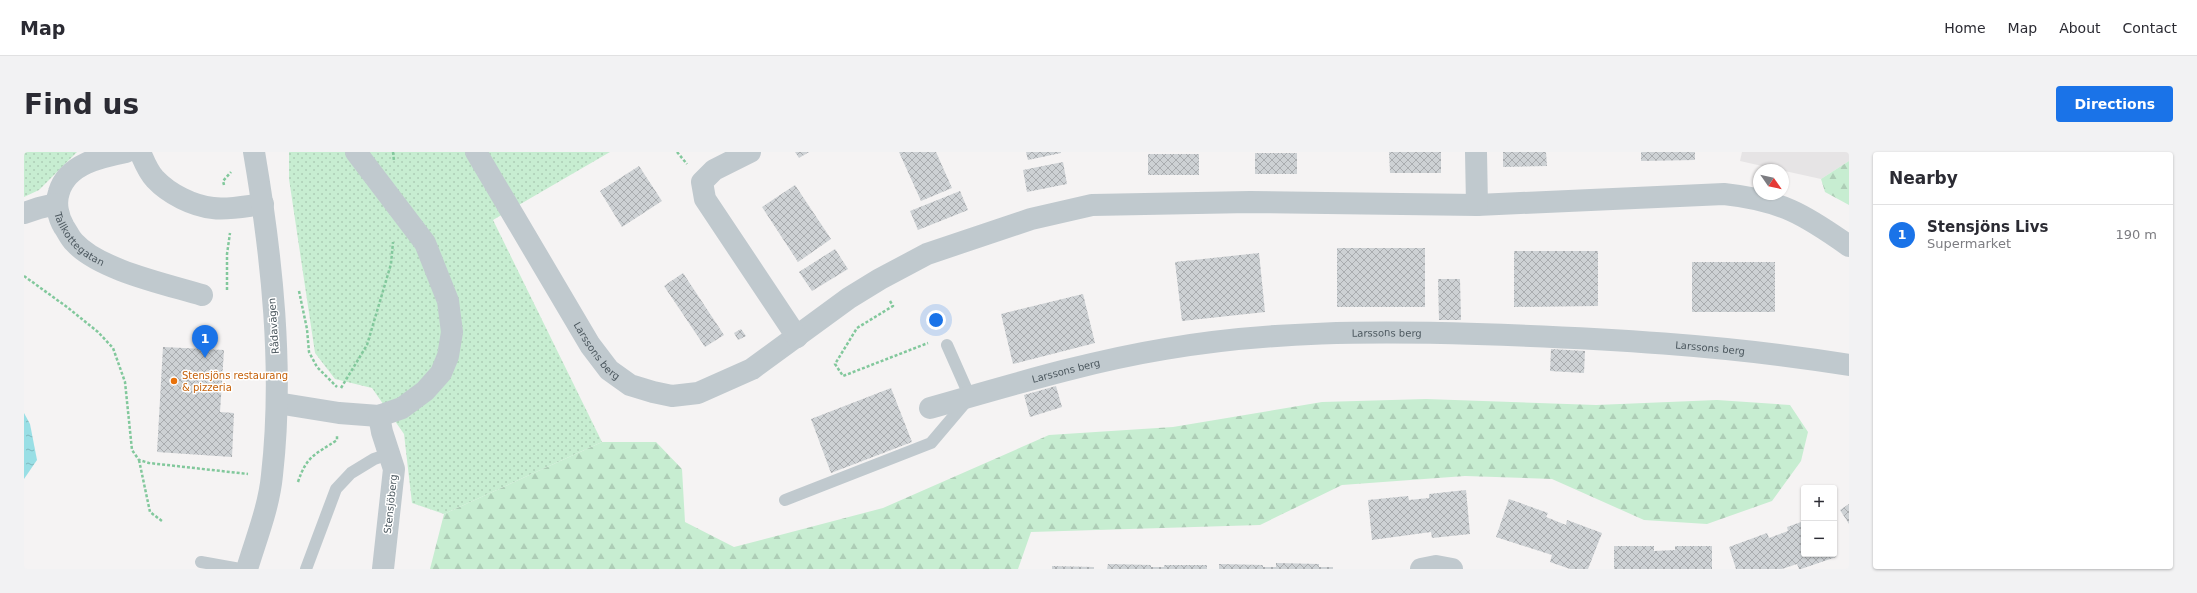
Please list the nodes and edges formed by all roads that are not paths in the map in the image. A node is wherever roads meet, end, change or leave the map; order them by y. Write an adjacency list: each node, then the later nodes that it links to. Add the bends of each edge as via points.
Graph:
1 (126, 152): 8 (street, Tallkottegatan, via 91,161 75,169 63,181)
2 (140, 152): 9 (street, via 155,179 189,202 212,208)
3 (254, 152): 9 (street, Rådavägen)
4 (356, 152): 20 (street, via 425,243 448,301 452,332 448,356 441,372 424,391 402,408)
5 (476, 152): 14 (street, Larssons berg, via 590,346 610,370 630,385 672,396 698,394 752,369)
6 (750, 152): 14 (street, via 714,170 702,182 705,199)
7 (1476, 152): 10 (street)
8 (56, 204): 11 (street); 13 (street, Tallkottegatan, via 60,221 74,242 89,253 111,266)
9 (263, 204): 18 (street, Rådavägen, via 274,323)
10 (1477, 205): 12 (street, Larssons berg, via 1681,194 1740,196 1778,204 1804,216); 14 (street, Larssons berg, via 1250,202 1092,205 1031,219 927,254 849,298)
11 (24, 214)
12 (1849, 246)
13 (202, 295)
14 (797, 337)
15 (947, 345): 17 (lane)
16 (1849, 365): 17 (street, Larssons berg, via 1751,351 1548,336 1390,332 1291,335 1166,348 1069,369)
17 (970, 397): 19 (street, Larssons berg); 22 (lane, via 931,443)
18 (277, 403): 20 (street, via 339,413); 25 (street, Rådavägen, via 272,477)
19 (930, 408)
20 (380, 416): 21 (street, Stensjöberg)
21 (389, 454): 26 (lane, via 374,459 351,473 336,489); 27 (street, Stensjöberg, via 394,469)
22 (784, 500)
23 (201, 562): 24 (lane)
24 (240, 569)
25 (247, 569)
26 (306, 569)
27 (383, 569)
28 (1421, 569): 29 (street, via 1436,566)
29 (1452, 569)

